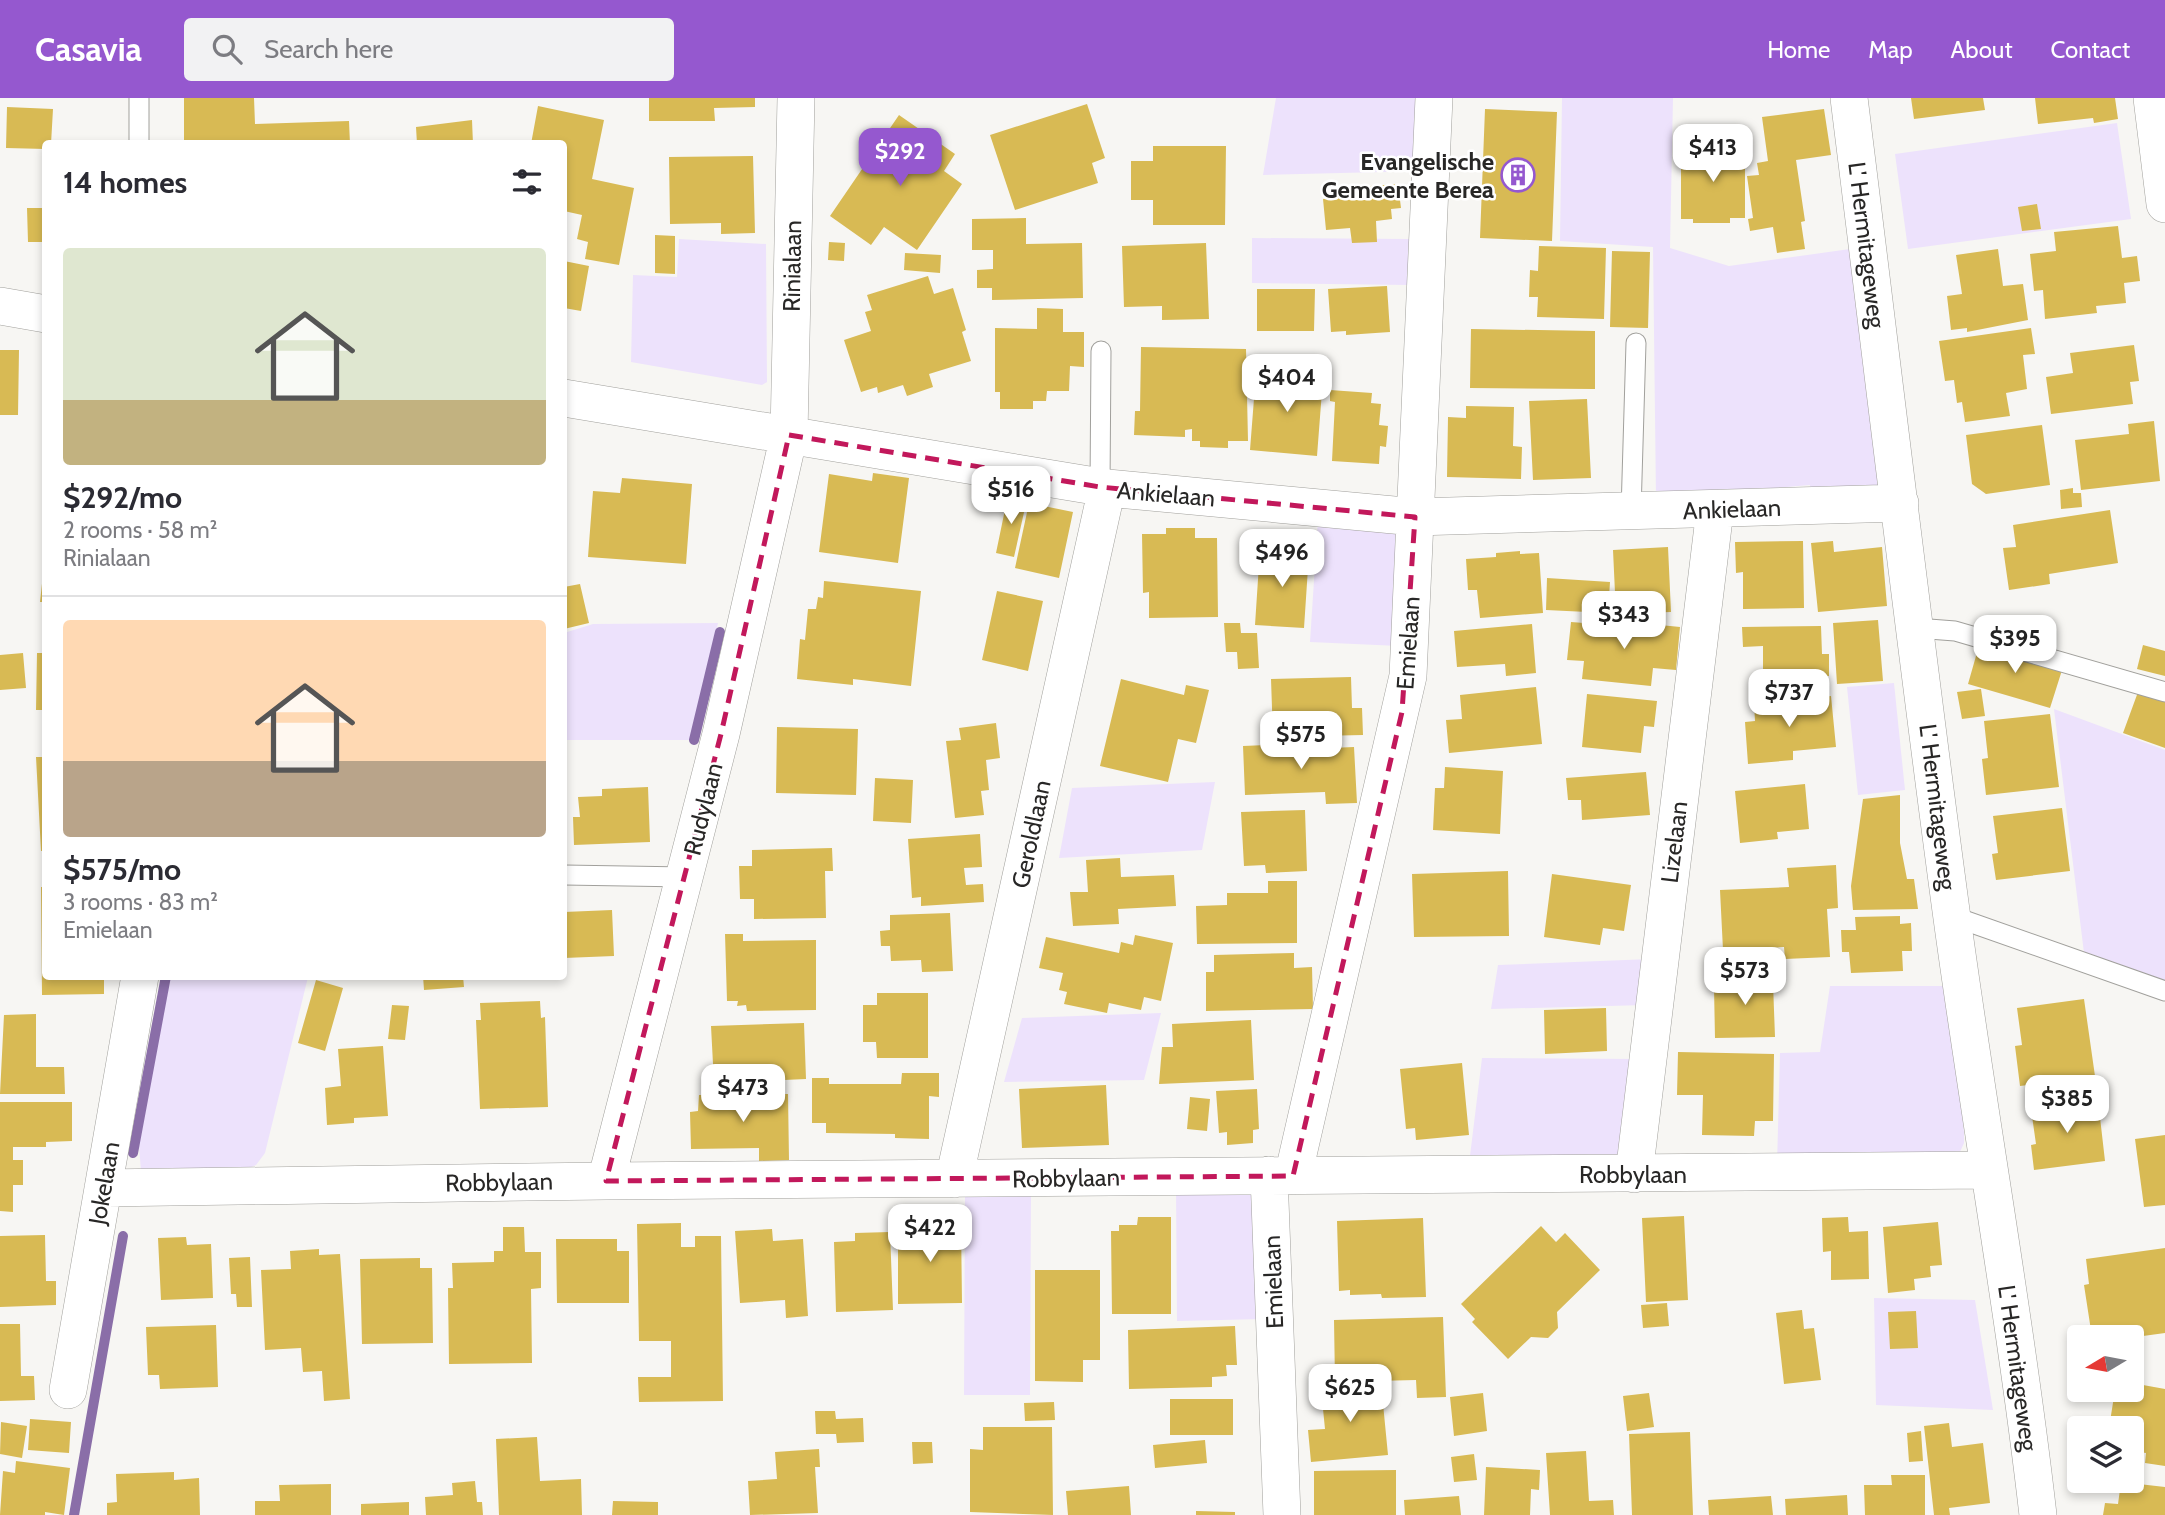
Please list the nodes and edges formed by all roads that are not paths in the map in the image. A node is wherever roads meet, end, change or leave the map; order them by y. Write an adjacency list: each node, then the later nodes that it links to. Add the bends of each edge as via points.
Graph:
1 (139, 98): 6 (lane)
2 (796, 98): 13 (street, Rinialaan)
3 (1434, 98): 18 (street, Emielaan)
4 (1849, 98): 15 (street, L' Hermitageweg)
5 (2152, 98): 7 (street)
6 (139, 140)
7 (2165, 204)
8 (0, 306): 9 (street)
9 (42, 313)
10 (1636, 343): 17 (lane)
11 (1101, 351): 14 (lane)
12 (567, 398): 13 (street, Ankielaan)
13 (789, 435): 14 (street, Ankielaan); 22 (street, Rudylaan)
14 (1104, 488): 18 (street, Ankielaan); 29 (street, Geroldlaan)
15 (1900, 503): 16 (street, Ankielaan); 19 (street, L' Hermitageweg)
16 (1715, 510): 17 (street, Ankielaan); 27 (street, Lizelaan)
17 (1631, 512): 18 (street, Ankielaan)
18 (1415, 517): 28 (street, Emielaan, via 1408,676 1402,712)
19 (1916, 628): 20 (lane, via 1955,631); 23 (street, L' Hermitageweg)
20 (2165, 692)
21 (567, 875): 22 (lane)
22 (686, 877): 30 (street, Rudylaan)
23 (1952, 916): 25 (lane); 26 (street, L' Hermitageweg)
24 (139, 980): 31 (street, Jokelaan)
25 (2165, 991)
26 (1988, 1170): 27 (street, Robbylaan); 34 (street, L' Hermitageweg, via 2024,1390)
27 (1634, 1174): 28 (street, Robbylaan)
28 (1281, 1175): 29 (street, Robbylaan); 33 (street, Emielaan)
29 (954, 1180): 30 (street, Robbylaan)
30 (606, 1181): 31 (street, Robbylaan)
31 (103, 1188): 32 (street, Jokelaan)
32 (68, 1390)
33 (1282, 1515)
34 (2038, 1515)

